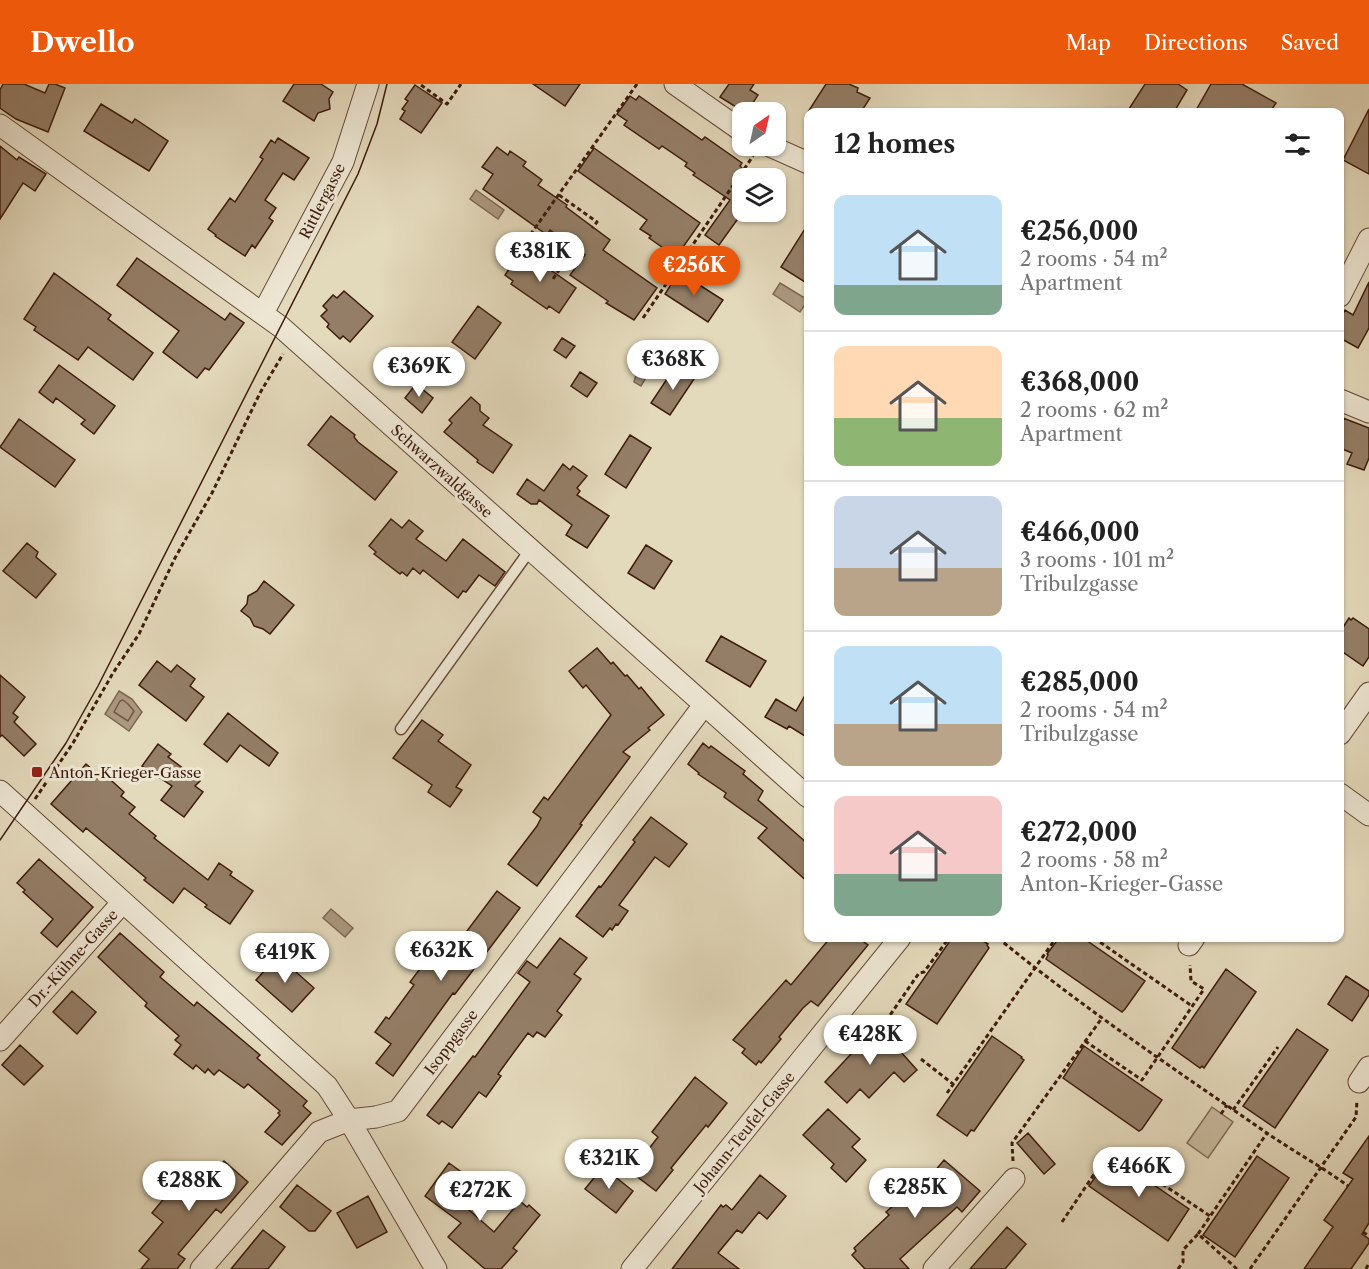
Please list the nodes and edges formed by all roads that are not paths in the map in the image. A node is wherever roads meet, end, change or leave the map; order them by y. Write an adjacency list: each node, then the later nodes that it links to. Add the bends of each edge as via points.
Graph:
1 (368, 84): 9 (street, Rittlergasse, via 343,162)
2 (675, 84): 3 (street)
3 (732, 124)
4 (0, 125): 9 (street, Schwarzwaldgasse)
5 (783, 156): 6 (street)
6 (804, 162)
7 (1369, 239): 8 (street)
8 (1344, 288)
9 (263, 313): 12 (street, Schwarzwaldgasse)
10 (1344, 402): 11 (street)
11 (1369, 412)
12 (530, 550): 14 (street, Schwarzwaldgasse); 16 (lane)
13 (1369, 693): 15 (street)
14 (704, 705): 18 (street, Schwarzwaldgasse); 24 (street, Isoppgasse, via 398,1111)
15 (1344, 728)
16 (401, 729)
17 (0, 791): 21 (street)
18 (804, 793)
19 (1344, 798): 20 (street)
20 (1369, 815)
21 (122, 903): 23 (street, Dr.-Kühne-Gasse); 24 (street, via 327,1086)
22 (897, 942): 28 (street, Johann-Teufel-Gasse)
23 (0, 1040)
24 (350, 1120): 26 (street, Isoppgasse, via 319,1132); 27 (street)
25 (1014, 1179): 29 (street)
26 (201, 1269)
27 (436, 1269)
28 (632, 1269)
29 (934, 1269)

